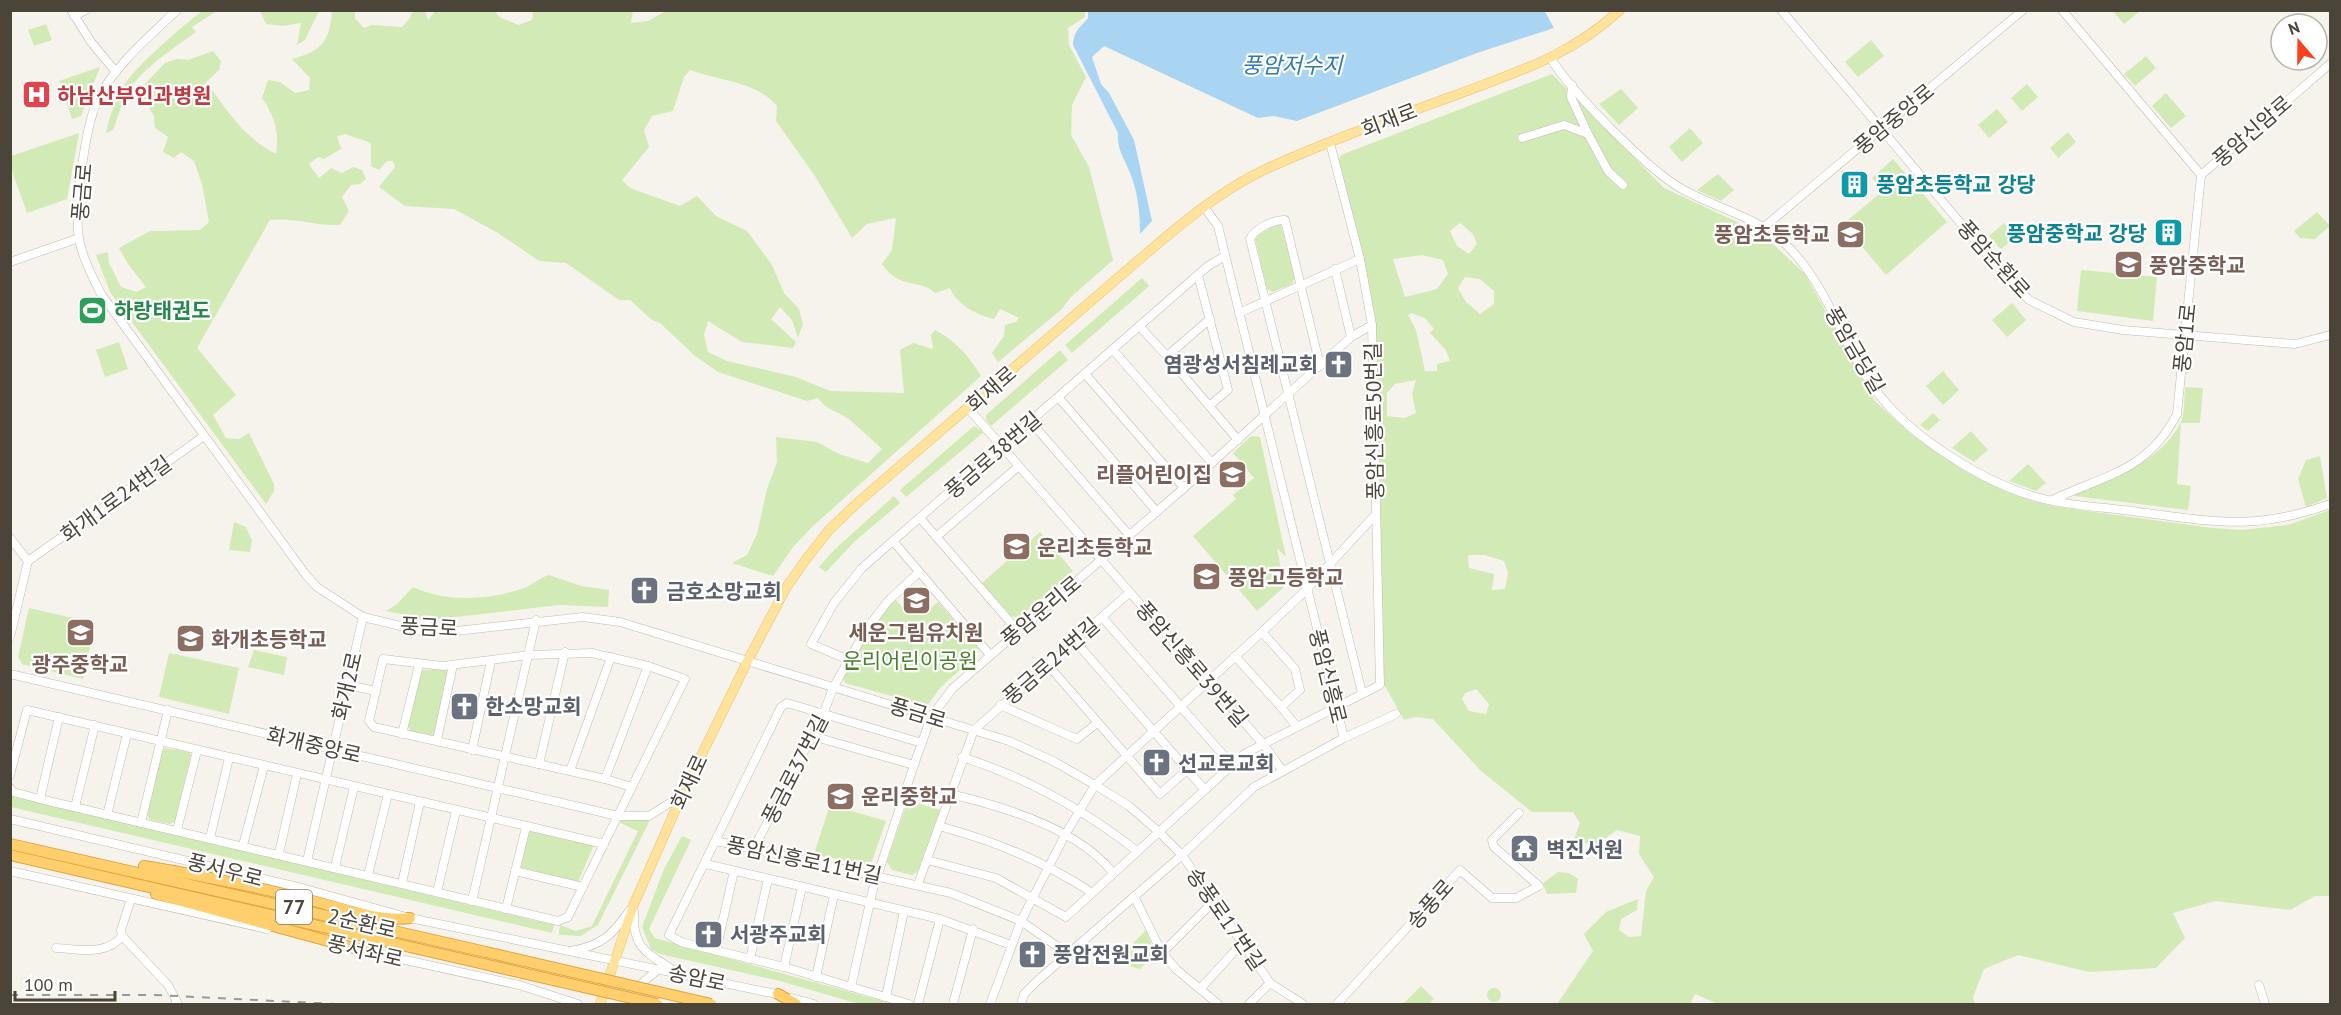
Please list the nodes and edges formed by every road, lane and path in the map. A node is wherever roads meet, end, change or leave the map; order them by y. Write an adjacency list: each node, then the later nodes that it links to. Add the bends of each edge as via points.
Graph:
1 (86, 10): 7 (street)
2 (177, 10): 10 (street, 풍금로)
3 (1620, 10): 8 (main road, 회재로, via 1599,30)
4 (1781, 10): 12 (street, 풍암순환로)
5 (2023, 10): 12 (street, 풍암중앙로)
6 (2062, 10): 16 (street)
7 (72, 13): 10 (street)
8 (1551, 59): 11 (street, 풍암금당길); 15 (main road, 회재로)
9 (2331, 64): 16 (street, 풍암신암로)
10 (116, 72): 20 (street, 풍금로, via 98,99 90,125 77,211)
11 (1572, 85): 13 (street, via 1571,97); 19 (street, 풍암금당길, via 1642,158 1671,182)
12 (1883, 130): 19 (street, 풍암중앙로); 32 (street, 풍암순환로, via 2029,300 2054,314 2093,326)
13 (1588, 134): 14 (street, via 1564,125); 17 (street, via 1608,171)
14 (1522, 138)
15 (1330, 143): 18 (main road, 회재로, via 1256,174); 22 (street, 풍암신흥로50번길)
16 (2201, 175): 32 (street, 풍암1로)
17 (1623, 185)
18 (1205, 207): 21 (street, 풍암신흥로, via 1218,226); 42 (main road, 회재로, via 1140,258)
19 (1764, 227): 51 (street, 풍암금당길, via 1804,264 1865,373 1895,412 1972,469 2010,488)
20 (79, 238): 23 (street); 45 (street, 풍금로, via 101,294)
21 (1225, 256): 25 (street, 풍금로38번길); 28 (street, 풍암신흥로)
22 (1360, 259): 24 (street); 30 (street, 풍암신흥로50번길)
23 (10, 262)
24 (1335, 269): 26 (street); 34 (street)
25 (1198, 275): 29 (street); 31 (street, 풍금로38번길)
26 (1301, 285): 27 (street); 27 (street, via 1285,220 1279,219 1252,233 1250,239); 37 (street)
27 (1267, 301): 28 (street); 39 (street)
28 (1239, 313): 43 (street, 풍암신흥로)
29 (1210, 319): 36 (street); 41 (street, via 1228,390)
30 (1372, 325): 34 (street, 풍암운리로); 54 (street, 풍암신흥로50번길)
31 (1140, 327): 35 (street, 풍금로38번길); 36 (street)
32 (2185, 334): 33 (street, 풍암순환로, via 2295,344); 51 (street, 풍암1로, via 2177,414 2160,442 2130,466)
33 (2331, 335)
34 (1351, 338): 37 (street, 풍암운리로)
35 (1113, 350): 38 (street, 풍금로38번길); 48 (street)
36 (1167, 356): 41 (street)
37 (1320, 366): 39 (street, 풍암운리로)
38 (1086, 375): 40 (street, 풍금로38번길); 50 (street)
39 (1289, 394): 43 (street, 풍암운리로); 62 (street)
40 (1059, 399): 44 (street, 풍금로38번길); 53 (street)
41 (1209, 406): 46 (street)
42 (968, 408): 47 (street, 풍암신흥로39번길); 78 (main road, 회재로, via 829,530 786,588)
43 (1264, 416): 46 (street, 풍암운리로); 64 (street, 풍암신흥로)
44 (1031, 422): 47 (street, 풍금로38번길); 56 (street)
45 (204, 436): 61 (street, 화개1로24번길); 66 (street, 풍금로, via 306,575 317,587)
46 (1238, 440): 48 (street, 풍암운리로)
47 (1003, 447): 49 (street, 풍암신흥로39번길); 55 (street, 풍금로38번길)
48 (1212, 463): 50 (street, 풍암운리로)
49 (1019, 466): 58 (street); 60 (street, 풍암신흥로39번길)
50 (1184, 488): 53 (street, 풍암운리로)
51 (2051, 501): 52 (street, 풍암금당길, via 2236,523 2275,520)
52 (2331, 504)
53 (1157, 512): 56 (street, 풍암운리로)
54 (1376, 514): 62 (street); 90 (street, 풍암신흥로50번길, via 1380,685)
55 (920, 518): 58 (street); 59 (street, 풍금로38번길)
56 (1129, 535): 60 (street, 풍암운리로)
57 (10, 537): 61 (street)
58 (936, 537): 69 (street)
59 (893, 541): 63 (street); 79 (street, 풍금로38번길, via 862,568 834,603 811,644)
60 (1101, 560): 65 (street, 풍암신흥로39번길); 69 (street, 풍암운리로)
61 (28, 561): 71 (street)
62 (1329, 561): 64 (street); 90 (street)
63 (918, 573): 75 (street); 79 (street, via 888,601)
64 (1306, 590): 70 (street); 92 (street, 풍암신흥로)
65 (1129, 593): 67 (street, 풍금로24번길); 86 (street, 풍암신흥로39번길)
66 (363, 617): 68 (street, 풍금로, via 400,627 445,631); 87 (street, 화개2로)
67 (1102, 617): 72 (street, 풍금로24번길); 93 (street)
68 (536, 620): 74 (street); 78 (street, 풍금로, via 583,617 620,622)
69 (1018, 631): 75 (street, 풍암운리로)
70 (1262, 632): 76 (street); 94 (street, via 1295,669 1300,690)
71 (10, 637)
72 (1075, 641): 82 (street, 풍금로24번길); 104 (street)
73 (565, 652): 74 (street); 77 (street); 121 (street)
74 (529, 655): 80 (street); 118 (street)
75 (990, 655): 99 (street, 풍암운리로, via 953,688)
76 (1235, 656): 86 (street); 94 (street)
77 (611, 657): 84 (street); 127 (street)
78 (748, 660): 88 (street, 풍금로); 139 (main road, 회재로)
79 (849, 660): 88 (street)
80 (491, 662): 83 (street); 114 (street)
81 (419, 665): 83 (street); 89 (street, via 383,659); 106 (street)
82 (1048, 665): 91 (street, 풍금로24번길); 100 (street)
83 (453, 666): 109 (street)
84 (648, 666): 130 (street); 135 (street, via 685,679)
85 (10, 674): 95 (street, 화개중앙로)
86 (1207, 682): 93 (street); 112 (street, 풍암신흥로39번길)
87 (347, 685): 89 (street); 113 (street, 화개2로)
88 (833, 688): 97 (street, 풍금로37번길); 99 (street, 풍금로)
89 (376, 691): 106 (street, via 369,721 374,727)
90 (1362, 693): 92 (street, 풍암신흥로50번길)
91 (1000, 705): 100 (street, via 1077,739); 103 (street, 풍금로24번길)
92 (1336, 706): 102 (street, 풍암신흥로50번길); 108 (street, 풍암신흥로)
93 (1180, 707): 104 (street); 123 (street)
94 (1281, 707): 102 (street)
95 (168, 710): 110 (street); 113 (street, 화개중앙로)
96 (1396, 714): 108 (street)
97 (823, 715): 107 (street, 풍금로37번길); 111 (street, 풍암신흥로11번길); 158 (street, 풍암신흥로11번길, via 788,703 781,707)
98 (60, 717): 101 (street); 115 (street, via 27,710); 141 (street)
99 (931, 717): 103 (street, 풍금로); 111 (street, 풍암운리로)
100 (1097, 723): 117 (street)
101 (95, 725): 105 (street); 143 (street)
102 (1297, 727): 112 (street, 풍암신흥로50번길)
103 (974, 730): 119 (street); 132 (street, 풍금로, via 1028,749)
104 (1154, 732): 117 (street); 125 (street)
105 (127, 734): 110 (street); 147 (street)
106 (402, 734): 109 (street)
107 (812, 736): 122 (street); 162 (street, 풍금로37번길)
108 (1344, 738): 126 (street, 풍암신흥로)
109 (437, 740): 114 (street)
110 (161, 743): 116 (street); 151 (street)
111 (922, 743): 122 (street, 풍암운리로)
112 (1264, 745): 123 (street, 풍암신흥로50번길); 126 (street, 풍암신흥로39번길)
113 (333, 749): 131 (street, 화개2로); 134 (street, 화개중앙로)
114 (472, 750): 118 (street)
115 (13, 751): 129 (street)
116 (196, 751): 120 (street); 154 (street)
117 (1125, 755): 125 (street, via 1160,794); 132 (street)
118 (505, 757): 121 (street); 134 (street)
119 (962, 757): 140 (street); 144 (street, via 1027,780)
120 (229, 758): 124 (street); 157 (street)
121 (539, 764): 127 (street)
122 (914, 765): 178 (street, 풍암운리로)
123 (1232, 765): 136 (street, 풍암신흥로50번길)
124 (264, 766): 128 (street); 161 (street)
125 (1187, 770): 136 (street)
126 (1282, 770): 166 (street, 풍암신흥로, via 1252,789)
127 (570, 771): 130 (street)
128 (297, 774): 131 (street); 164 (street)
129 (10, 775)
130 (605, 779): 135 (street)
131 (325, 780): 133 (street); 168 (street, 화개2로)
132 (1095, 785): 144 (street); 155 (street, 풍금로, via 1129,806)
133 (354, 787): 138 (street); 172 (street)
134 (498, 788): 148 (street, 화개중앙로); 150 (street)
135 (632, 788): 148 (street)
136 (1204, 789): 155 (street, 풍암신흥로50번길)
137 (12, 790): 141 (street)
138 (388, 795): 142 (street); 177 (street)
139 (682, 795): 148 (street, 화개중앙로, via 649,816); 194 (main road, 회재로)
140 (950, 795): 152 (street); 156 (street, via 1014,811)
141 (40, 799): 143 (street)
142 (420, 802): 145 (street); 181 (street)
143 (75, 807): 147 (street)
144 (1079, 809): 156 (street); 163 (street)
145 (456, 811): 150 (street); 185 (street)
146 (1519, 813): 238 (street, 송풍로, via 1492,840 1494,847 1539,886 1516,898 1492,898 1460,870)
147 (107, 815): 151 (street)
148 (618, 816): 160 (street)
149 (10, 819): 197 (street, 풍서우로, via 302,888)
150 (490, 819): 153 (street); 191 (street)
151 (141, 823): 154 (street)
152 (939, 826): 167 (street); 171 (street, via 1011,848)
153 (526, 827): 160 (street); 173 (street)
154 (177, 830): 157 (street)
155 (1159, 832): 163 (street, 풍암신흥로50번길); 166 (street, 풍금로)
156 (1065, 835): 171 (street); 176 (street)
157 (210, 838): 161 (street)
158 (716, 841): 162 (street, 풍암신흥로11번길); 170 (street)
159 (10, 844): 169 (highway, 2순환로 / 77)
160 (604, 844): 183 (street)
161 (243, 845): 164 (street)
162 (754, 848): 178 (street, 풍암신흥로11번길)
163 (1137, 851): 176 (street, 풍암신흥로50번길)
164 (279, 854): 168 (street)
165 (10, 855): 179 (highway, 2순환로 / 77)
166 (1182, 855): 188 (street, 풍암신흥로); 192 (street, 송풍로17번길)
167 (927, 860): 182 (street); 189 (street, via 996,878)
168 (307, 861): 172 (street)
169 (102, 863): 197 (highway, via 225,880 370,914); 222 (highway, 2순환로 / 77, bridge)
170 (706, 864): 174 (street); 206 (street, via 669,935)
171 (1049, 866): 186 (street); 189 (street)
172 (335, 867): 177 (street)
173 (515, 871): 183 (street); 195 (street)
174 (734, 871): 180 (street); 206 (street)
175 (10, 872): 190 (street, 풍서좌로)
176 (1113, 873): 186 (street, 풍암신흥로50번길)
177 (368, 875): 181 (street)
178 (876, 876): 182 (street, 풍암신흥로11번길); 193 (street, 풍암운리로)
179 (114, 878): 205 (highway, via 154,894); 227 (highway, 2순환로 / 77, bridge)
180 (768, 879): 184 (street); 210 (street)
181 (402, 883): 185 (street)
182 (918, 884): 199 (street, 풍암신흥로11번길, via 983,904)
183 (583, 887): 195 (street, via 568,917 558,921)
184 (802, 887): 187 (street); 212 (street)
185 (437, 892): 191 (street)
186 (1091, 892): 189 (street, 풍암신흥로50번길, via 1066,917)
187 (834, 895): 193 (street); 215 (street)
188 (1134, 896): 208 (street); 209 (street, 풍암신흥로)
189 (1034, 897): 199 (street)
190 (131, 899): 201 (street); 205 (street, 풍서좌로)
191 (472, 901): 195 (street)
192 (1214, 901): 202 (street, 송풍로17번길); 208 (street)
193 (869, 903): 196 (street); 218 (street, 풍암운리로)
194 (634, 904): 207 (street, via 605,939 588,948); 211 (main road, 회재로); 214 (street, via 633,929 639,945)
195 (506, 909)
196 (904, 911): 198 (street); 221 (street)
197 (410, 918): 207 (street, 풍서우로)
198 (939, 919): 200 (street); 231 (street)
199 (1021, 921): 203 (street); 209 (street, 풍암신흥로11번길)
200 (973, 929): 203 (street); 232 (street)
201 (122, 936): 204 (street, via 108,949); 223 (street, via 168,985)
202 (1243, 942): 216 (street, 송풍로17번길); 219 (street)
203 (1011, 945): 233 (street)
204 (56, 948)
205 (365, 951): 224 (street, 풍서좌로, via 519,985)
206 (716, 951): 210 (street)
207 (567, 952): 211 (street, 풍서우로)
208 (1162, 953): 219 (street)
209 (1068, 954): 234 (street, 풍암신흥로, via 1024,994)
210 (750, 959): 212 (street)
211 (614, 962): 213 (street, 송암로); 225 (main road, 회재로)
212 (784, 968): 215 (street)
213 (659, 969): 214 (street, 송암로); 226 (street, via 642,983)
214 (677, 972): 220 (street, 송암로)
215 (816, 977): 218 (street)
216 (1270, 983): 236 (street, 송풍로17번길); 237 (street, 송풍로17번길)
217 (2259, 985): 239 (street)
218 (851, 987): 221 (street)
219 (1200, 989): 235 (street)
220 (778, 994): 228 (highway); 229 (street, 송암로)
221 (885, 997): 230 (street)
222 (712, 1004)
223 (175, 1005)
224 (578, 1005)
225 (600, 1005)
226 (636, 1005)
227 (657, 1005)
228 (796, 1005)
229 (814, 1005)
230 (909, 1005)
231 (918, 1005)
232 (953, 1005)
233 (990, 1005)
234 (1021, 1005)
235 (1218, 1005)
236 (1249, 1005)
237 (1303, 1005)
238 (1337, 1005)
239 (2265, 1005)

